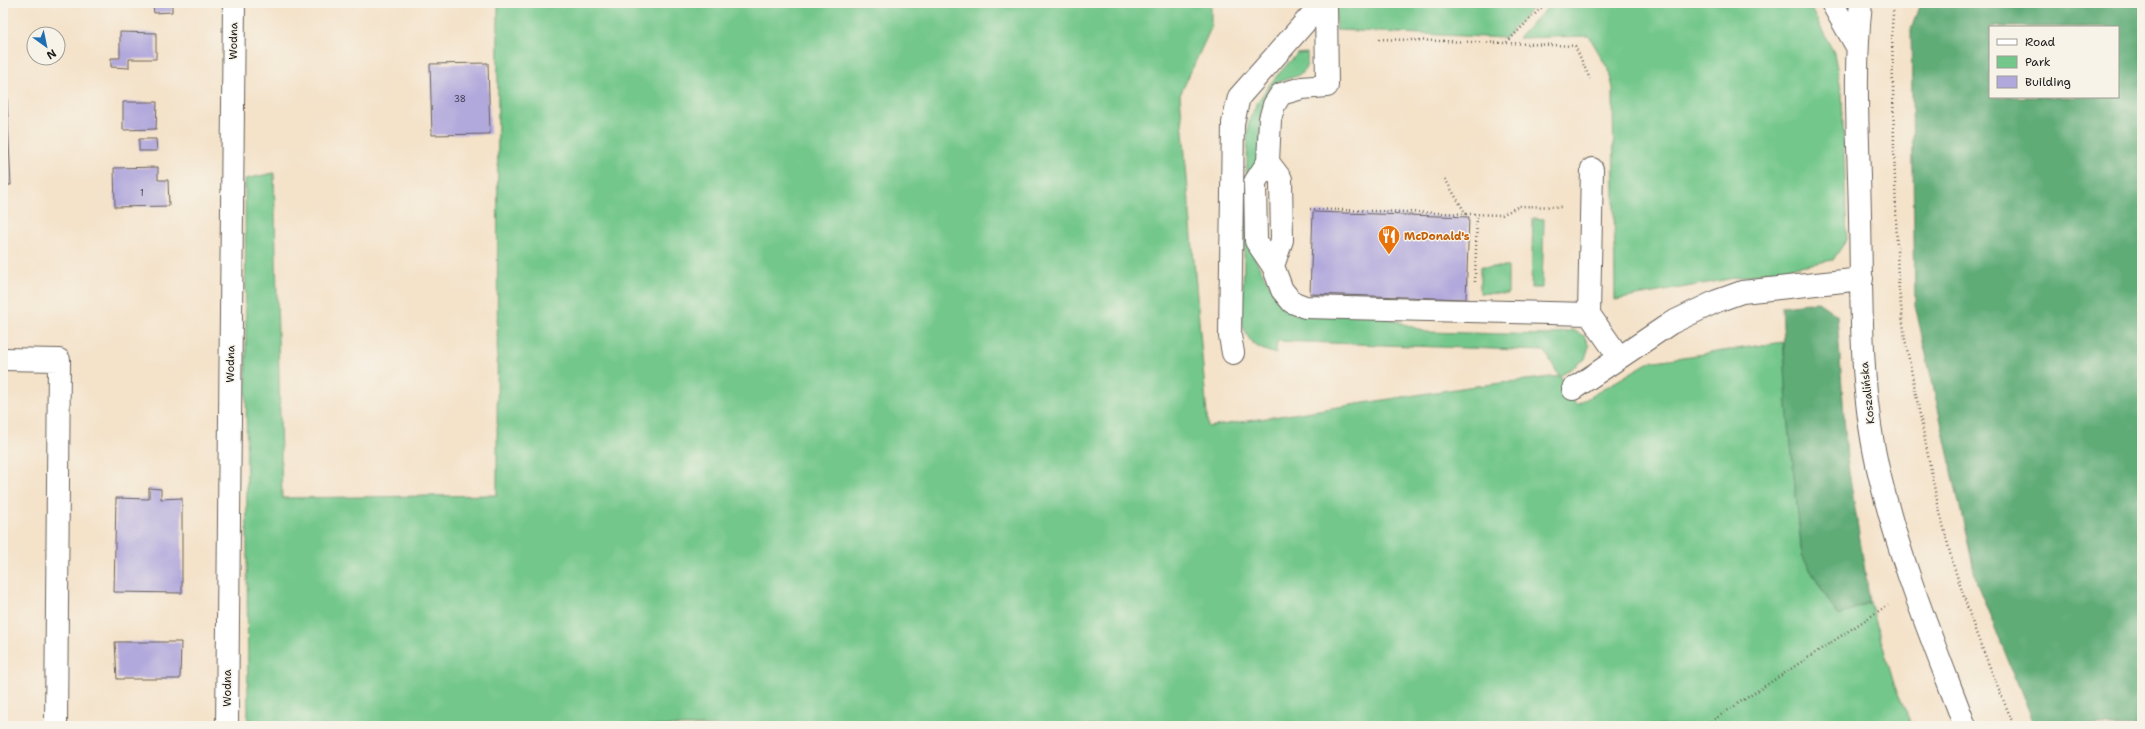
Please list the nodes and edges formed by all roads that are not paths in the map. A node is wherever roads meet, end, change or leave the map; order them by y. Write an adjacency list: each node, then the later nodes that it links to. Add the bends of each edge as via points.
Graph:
1 (234, 3): 15 (street, Wodna)
2 (1318, 3): 10 (street, via 1315,11 1239,98 1233,131 1230,336)
3 (1326, 3): 9 (street, via 1327,86 1302,88 1281,94 1270,119 1268,162 1255,182 1256,241 1273,266 1282,290 1292,302 1305,307)
4 (1832, 3): 6 (street, Koszalińska)
5 (1861, 3): 6 (street, Koszalińska)
6 (1856, 45): 8 (street, Koszalińska)
7 (1592, 169): 9 (street)
8 (1862, 279): 11 (street, via 1742,292 1671,323); 16 (street, Koszalińska, via 1864,355 1879,475 1895,533)
9 (1589, 314): 11 (street)
10 (1233, 353)
11 (1619, 357): 13 (street)
12 (3, 359): 14 (street, via 59,360)
13 (1573, 389)
14 (56, 726)
15 (227, 726)
16 (1965, 726)

